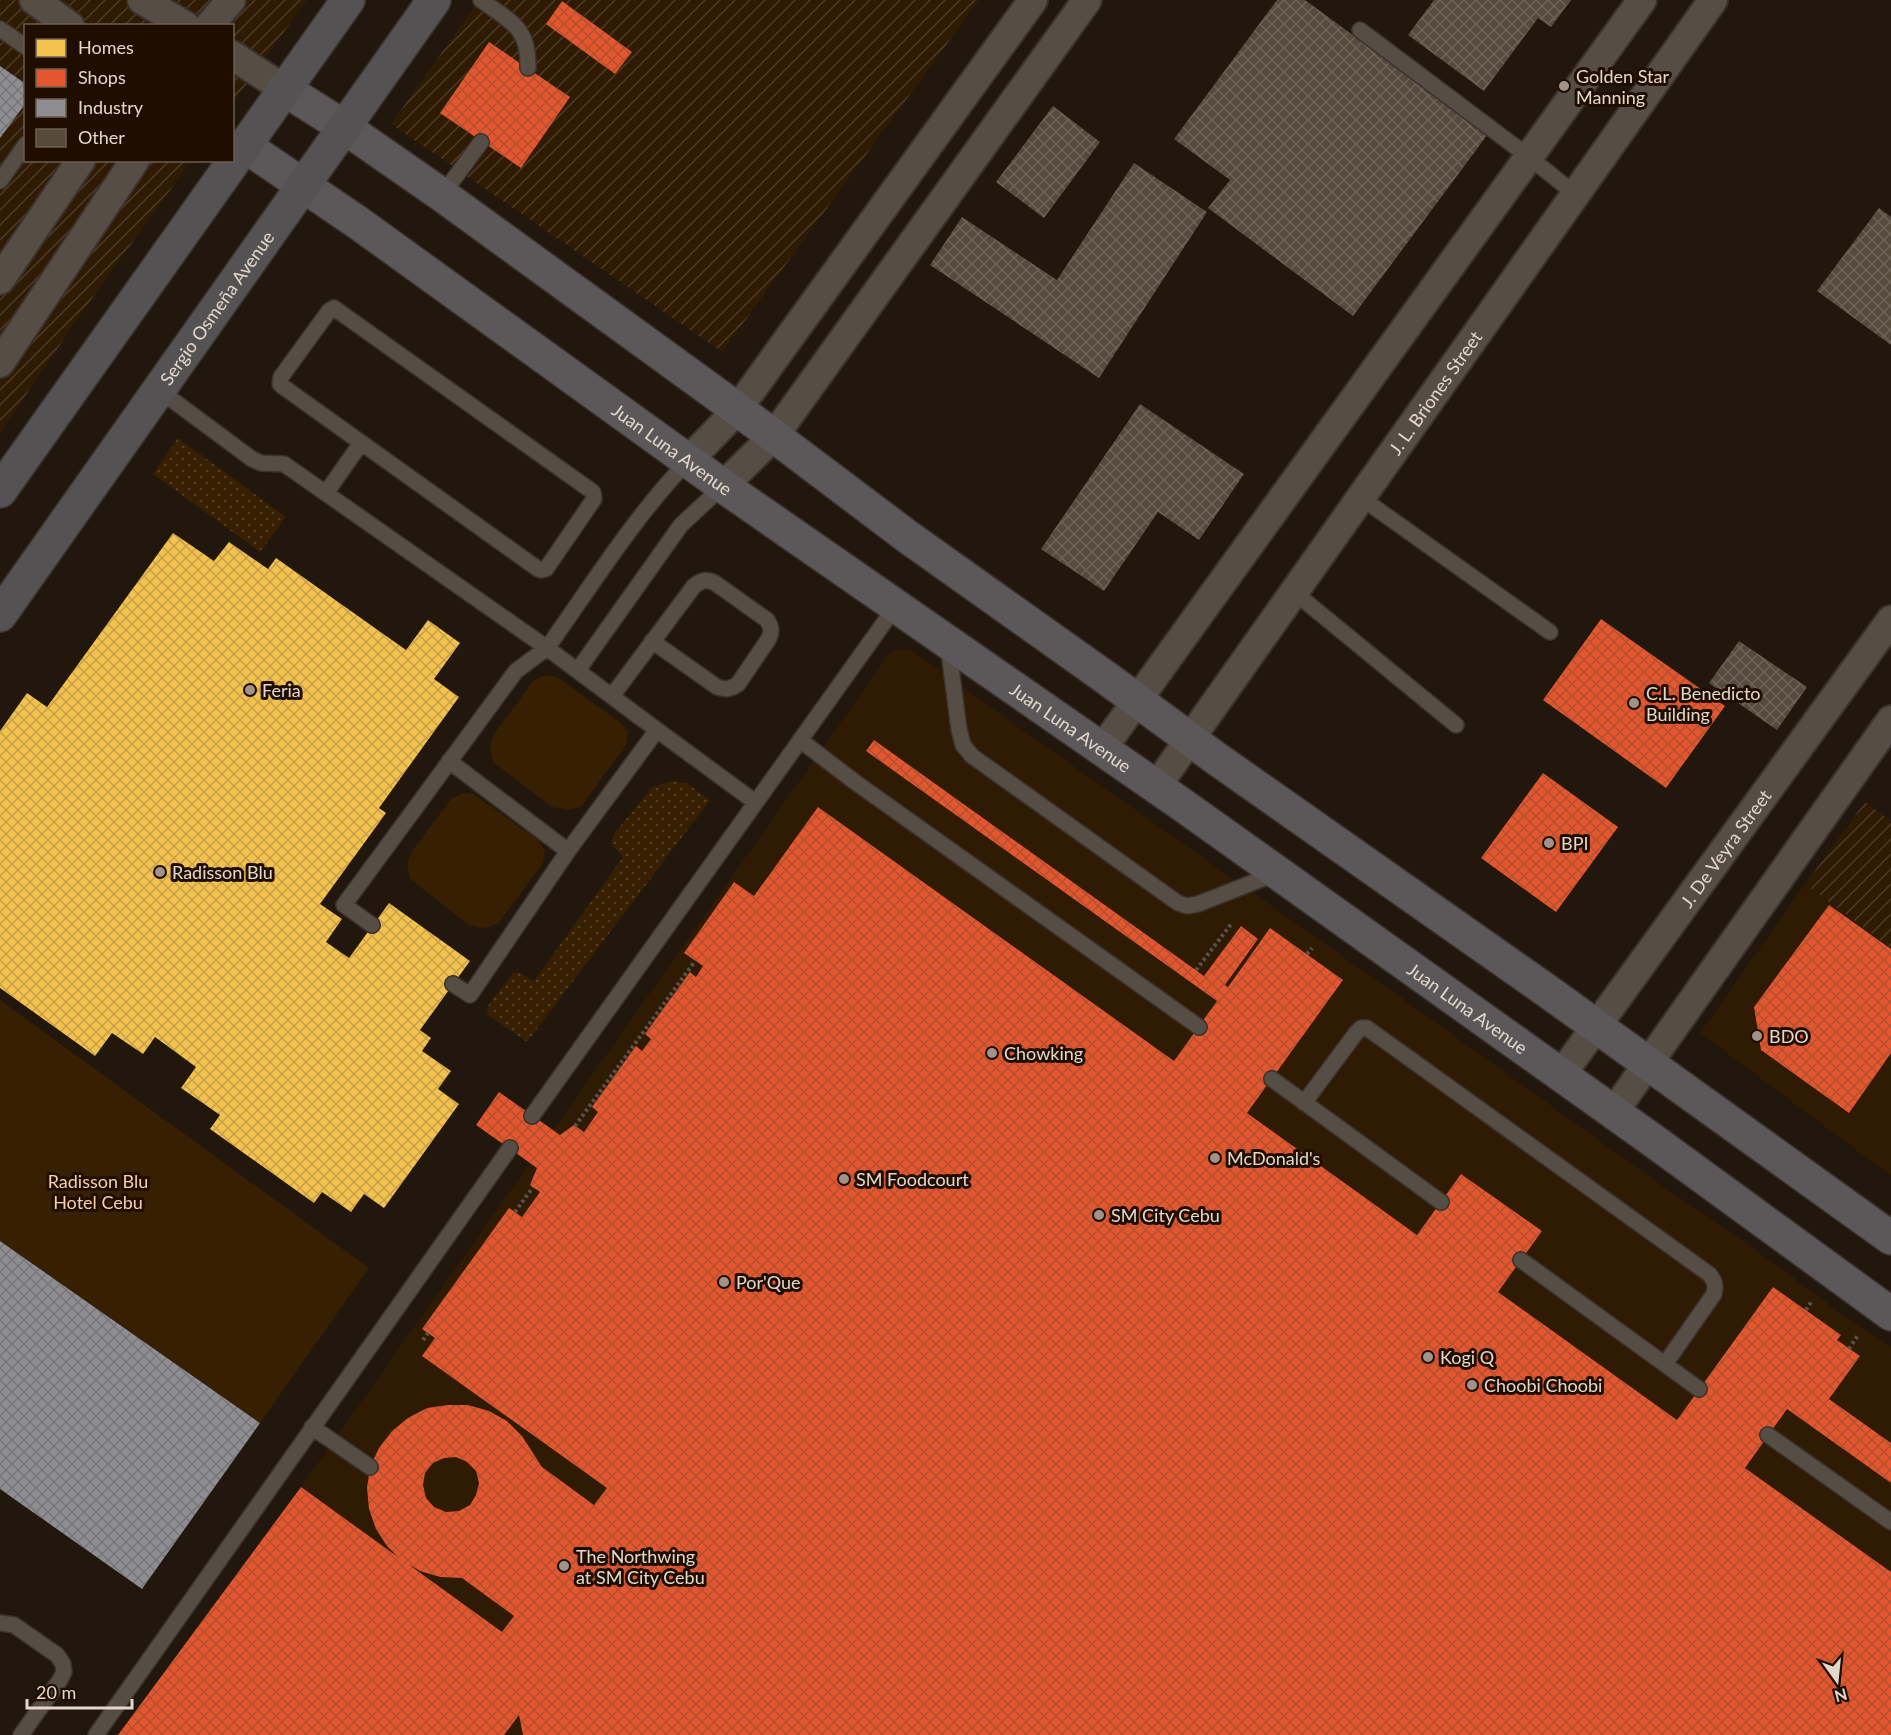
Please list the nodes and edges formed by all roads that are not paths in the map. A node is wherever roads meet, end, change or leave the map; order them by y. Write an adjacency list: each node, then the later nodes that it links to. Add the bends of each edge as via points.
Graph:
1 (34, 0): 11 (street)
2 (142, 0): 12 (street)
3 (231, 0): 13 (street)
4 (348, 0): 19 (highway)
5 (434, 0): 20 (highway, Sergio Osmeña Avenue)
6 (481, 0): 18 (lane, via 516,26 528,50)
7 (1033, 0): 35 (street)
8 (1088, 0): 36 (street)
9 (1642, 0): 24 (street)
10 (1713, 0): 30 (street, J. L. Briones Street)
11 (67, 24)
12 (183, 24)
13 (211, 24)
14 (0, 29): 16 (lane)
15 (1360, 30): 24 (lane)
16 (24, 46)
17 (234, 56): 19 (street)
18 (528, 68)
19 (284, 89): 20 (main road); 21 (highway)
20 (344, 127): 29 (highway, Sergio Osmeña Avenue); 31 (main road)
21 (239, 142): 29 (main road, Juan Luna Avenue)
22 (481, 142): 31 (lane)
23 (24, 147): 28 (lane)
24 (1529, 157): 30 (lane); 53 (street)
25 (80, 162): 32 (street)
26 (134, 162): 33 (street)
27 (225, 162): 40 (highway)
28 (0, 181)
29 (304, 186): 34 (highway, Sergio Osmeña Avenue); 38 (main road, Juan Luna Avenue)
30 (1575, 194): 42 (street, J. L. Briones Street)
31 (442, 195): 35 (main road)
32 (0, 280)
33 (0, 363)
34 (159, 390): 41 (lane, via 252,459 284,464); 45 (highway, Sergio Osmeña Avenue)
35 (737, 410): 36 (main road); 38 (street)
36 (774, 436): 39 (street); 53 (main road)
37 (361, 443): 37 (lane, via 541,570 548,567 595,497 592,490 334,308 281,377 280,384); 41 (lane)
38 (688, 461): 39 (main road, Juan Luna Avenue); 50 (lane, via 666,484)
39 (723, 486): 44 (main road, Juan Luna Avenue); 51 (lane, via 681,525)
40 (0, 491)
41 (326, 493): 50 (lane)
42 (1360, 497): 43 (street, J. L. Briones Street); 47 (lane)
43 (1293, 592): 55 (lane); 57 (street, J. L. Briones Street)
44 (896, 606): 49 (main road, Juan Luna Avenue); 58 (lane)
45 (0, 615)
46 (1891, 620): 68 (street, J. De Veyra Street)
47 (1550, 632)
48 (652, 641): 48 (lane, via 694,586 707,580 766,620 772,632 738,684 724,690); 52 (lane)
49 (948, 642): 59 (main road, Juan Luna Avenue); 64 (lane, via 959,729 963,745 972,756 1169,896 1187,906 1198,904)
50 (547, 648): 51 (lane); 60 (lane, via 516,670)
51 (578, 670): 52 (lane)
52 (612, 696): 56 (lane)
53 (1137, 700): 57 (main road); 59 (street)
54 (1891, 720): 69 (street)
55 (1456, 725)
56 (657, 730): 62 (lane); 63 (lane)
57 (1190, 739): 61 (street, J. L. Briones Street); 68 (main road)
58 (800, 740): 62 (lane); 67 (lane)
59 (1102, 749): 61 (main road, Juan Luna Avenue)
60 (449, 761): 63 (lane); 65 (lane, via 344,905)
61 (1156, 787): 64 (main road, Juan Luna Avenue)
62 (755, 802): 74 (lane)
63 (568, 851): 66 (lane, via 470,995)
64 (1278, 872): 70 (main road, Juan Luna Avenue)
65 (372, 925)
66 (453, 984)
67 (1199, 1027)
68 (1596, 1027): 69 (main road); 70 (street, J. De Veyra Street)
69 (1647, 1064): 73 (street); 77 (main road)
70 (1561, 1075): 73 (main road, Juan Luna Avenue)
71 (1272, 1079): 72 (lane)
72 (1304, 1102): 76 (lane); 80 (lane, via 1356,1033 1367,1029 1709,1274 1716,1286 1714,1294)
73 (1613, 1113): 79 (main road, Juan Luna Avenue)
74 (532, 1116)
75 (510, 1148): 82 (lane)
76 (1441, 1202)
77 (1891, 1238)
78 (1521, 1260): 80 (lane)
79 (1891, 1314)
80 (1665, 1364): 81 (lane)
81 (1699, 1389)
82 (312, 1427): 84 (lane); 88 (lane)
83 (1768, 1435): 85 (lane)
84 (370, 1467)
85 (1891, 1522)
86 (0, 1623): 87 (lane, via 14,1624 57,1655 63,1664 60,1680)
87 (21, 1735)
88 (96, 1735)

